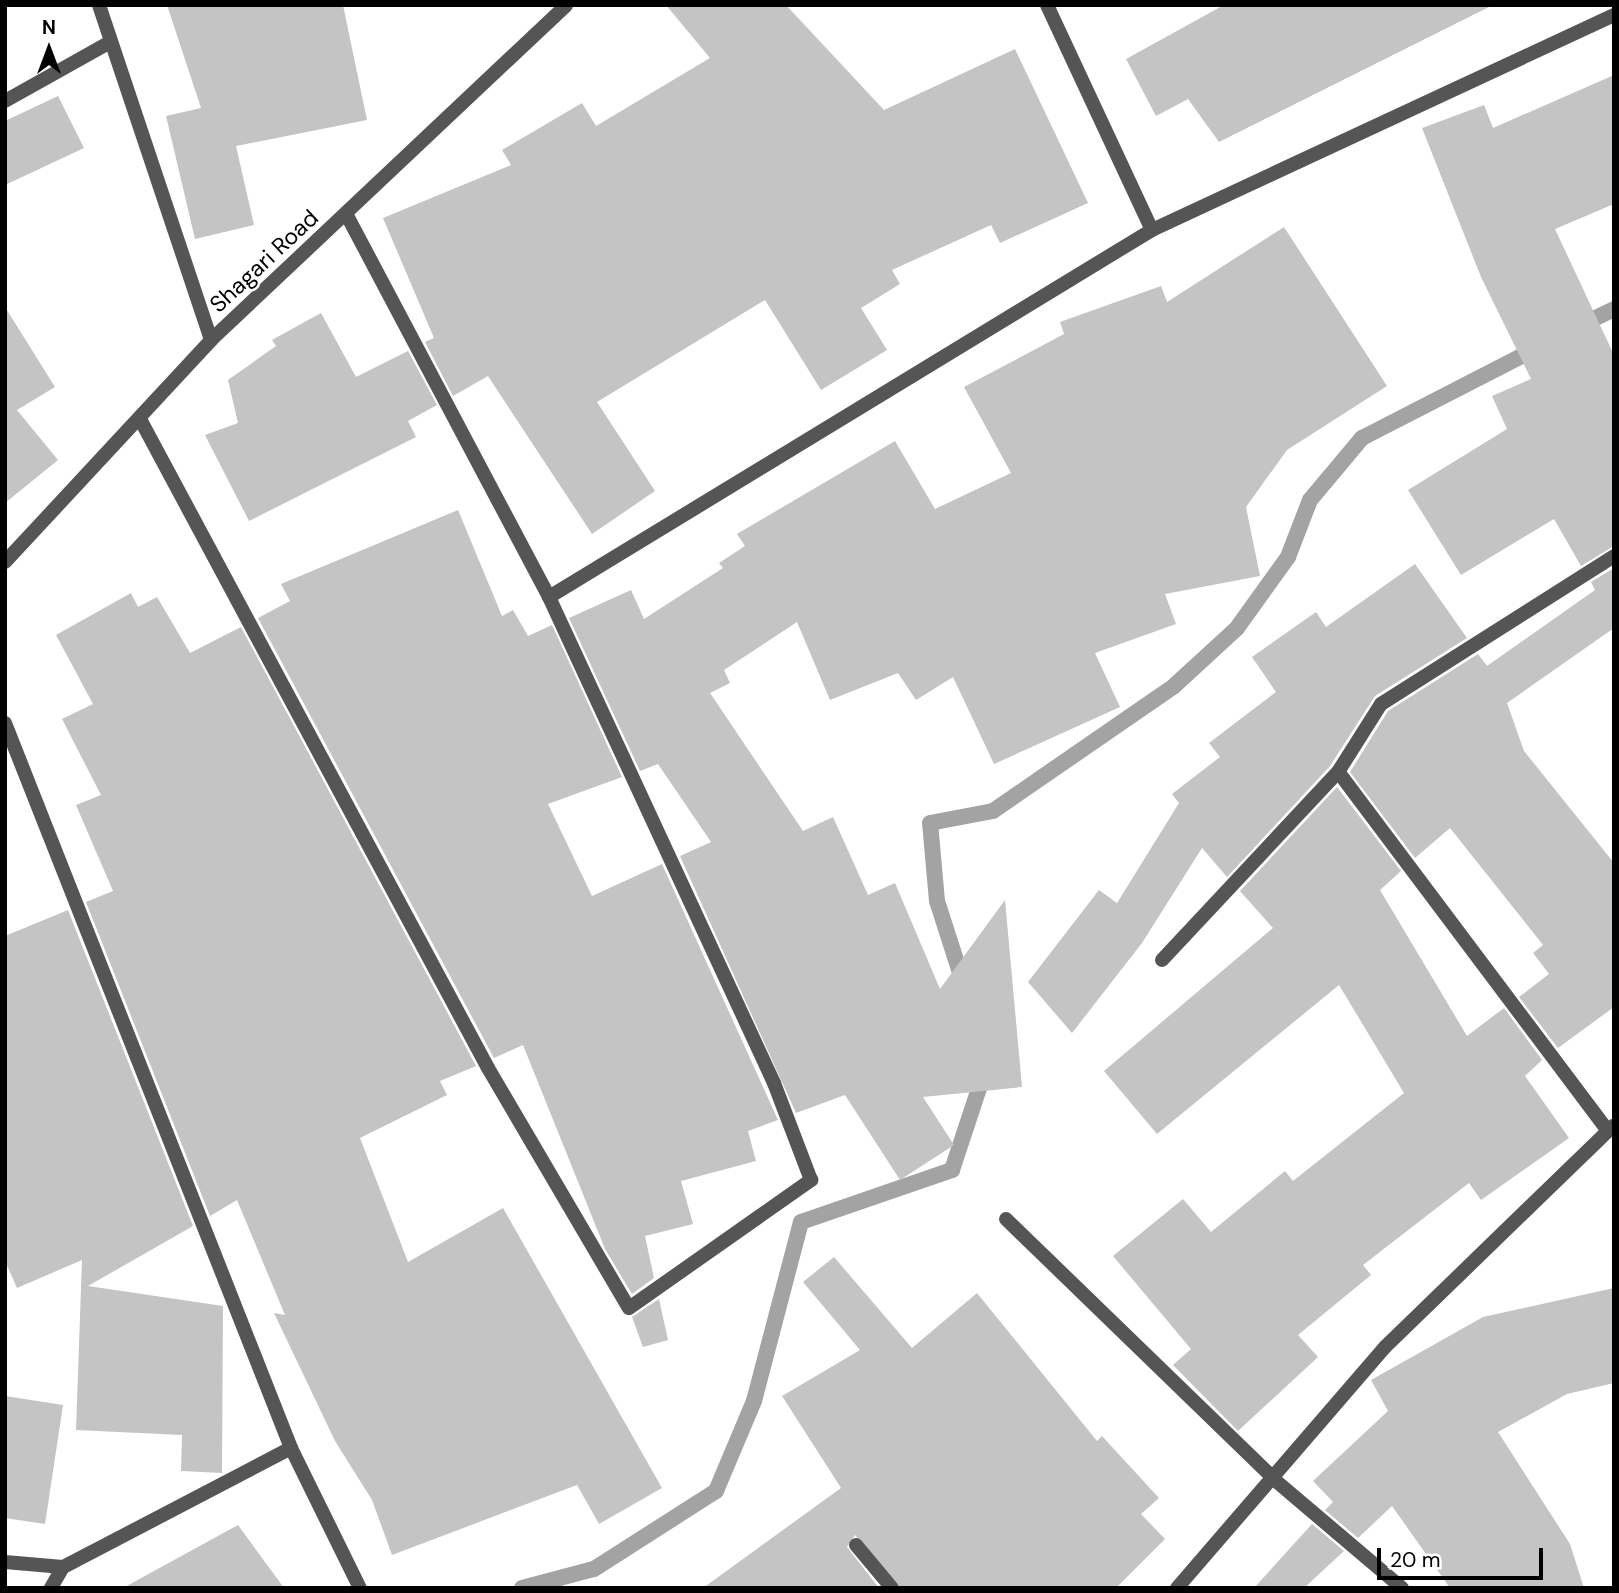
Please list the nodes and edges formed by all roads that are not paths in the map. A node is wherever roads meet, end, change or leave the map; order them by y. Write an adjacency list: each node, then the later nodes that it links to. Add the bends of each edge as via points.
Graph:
1 (99, 5): 5 (street)
2 (566, 5): 7 (street, Shagari Road)
3 (1047, 5): 8 (street)
4 (1614, 15): 8 (street)
5 (110, 41): 6 (street); 9 (street)
6 (5, 101)
7 (347, 215): 9 (street, Shagari Road); 13 (street)
8 (1152, 230): 13 (street)
9 (211, 340): 10 (street, Shagari Road)
10 (140, 419): 12 (street, Shagari Road); 13 (street, via 488,1068 629,1308 811,1180 774,1083)
11 (1614, 556): 15 (street, via 1381,704)
12 (5, 562)
13 (549, 597)
14 (5, 723): 19 (street)
15 (1338, 772): 16 (street); 17 (street)
16 (1162, 960)
17 (1611, 1128): 20 (street, via 1385,1347)
18 (1006, 1219): 20 (street)
19 (291, 1448): 23 (street); 25 (street)
20 (1276, 1480): 27 (street); 28 (street)
21 (856, 1545): 26 (street)
22 (5, 1562): 23 (street)
23 (63, 1567): 24 (street)
24 (51, 1588)
25 (360, 1588)
26 (892, 1588)
27 (1177, 1588)
28 (1402, 1588)

